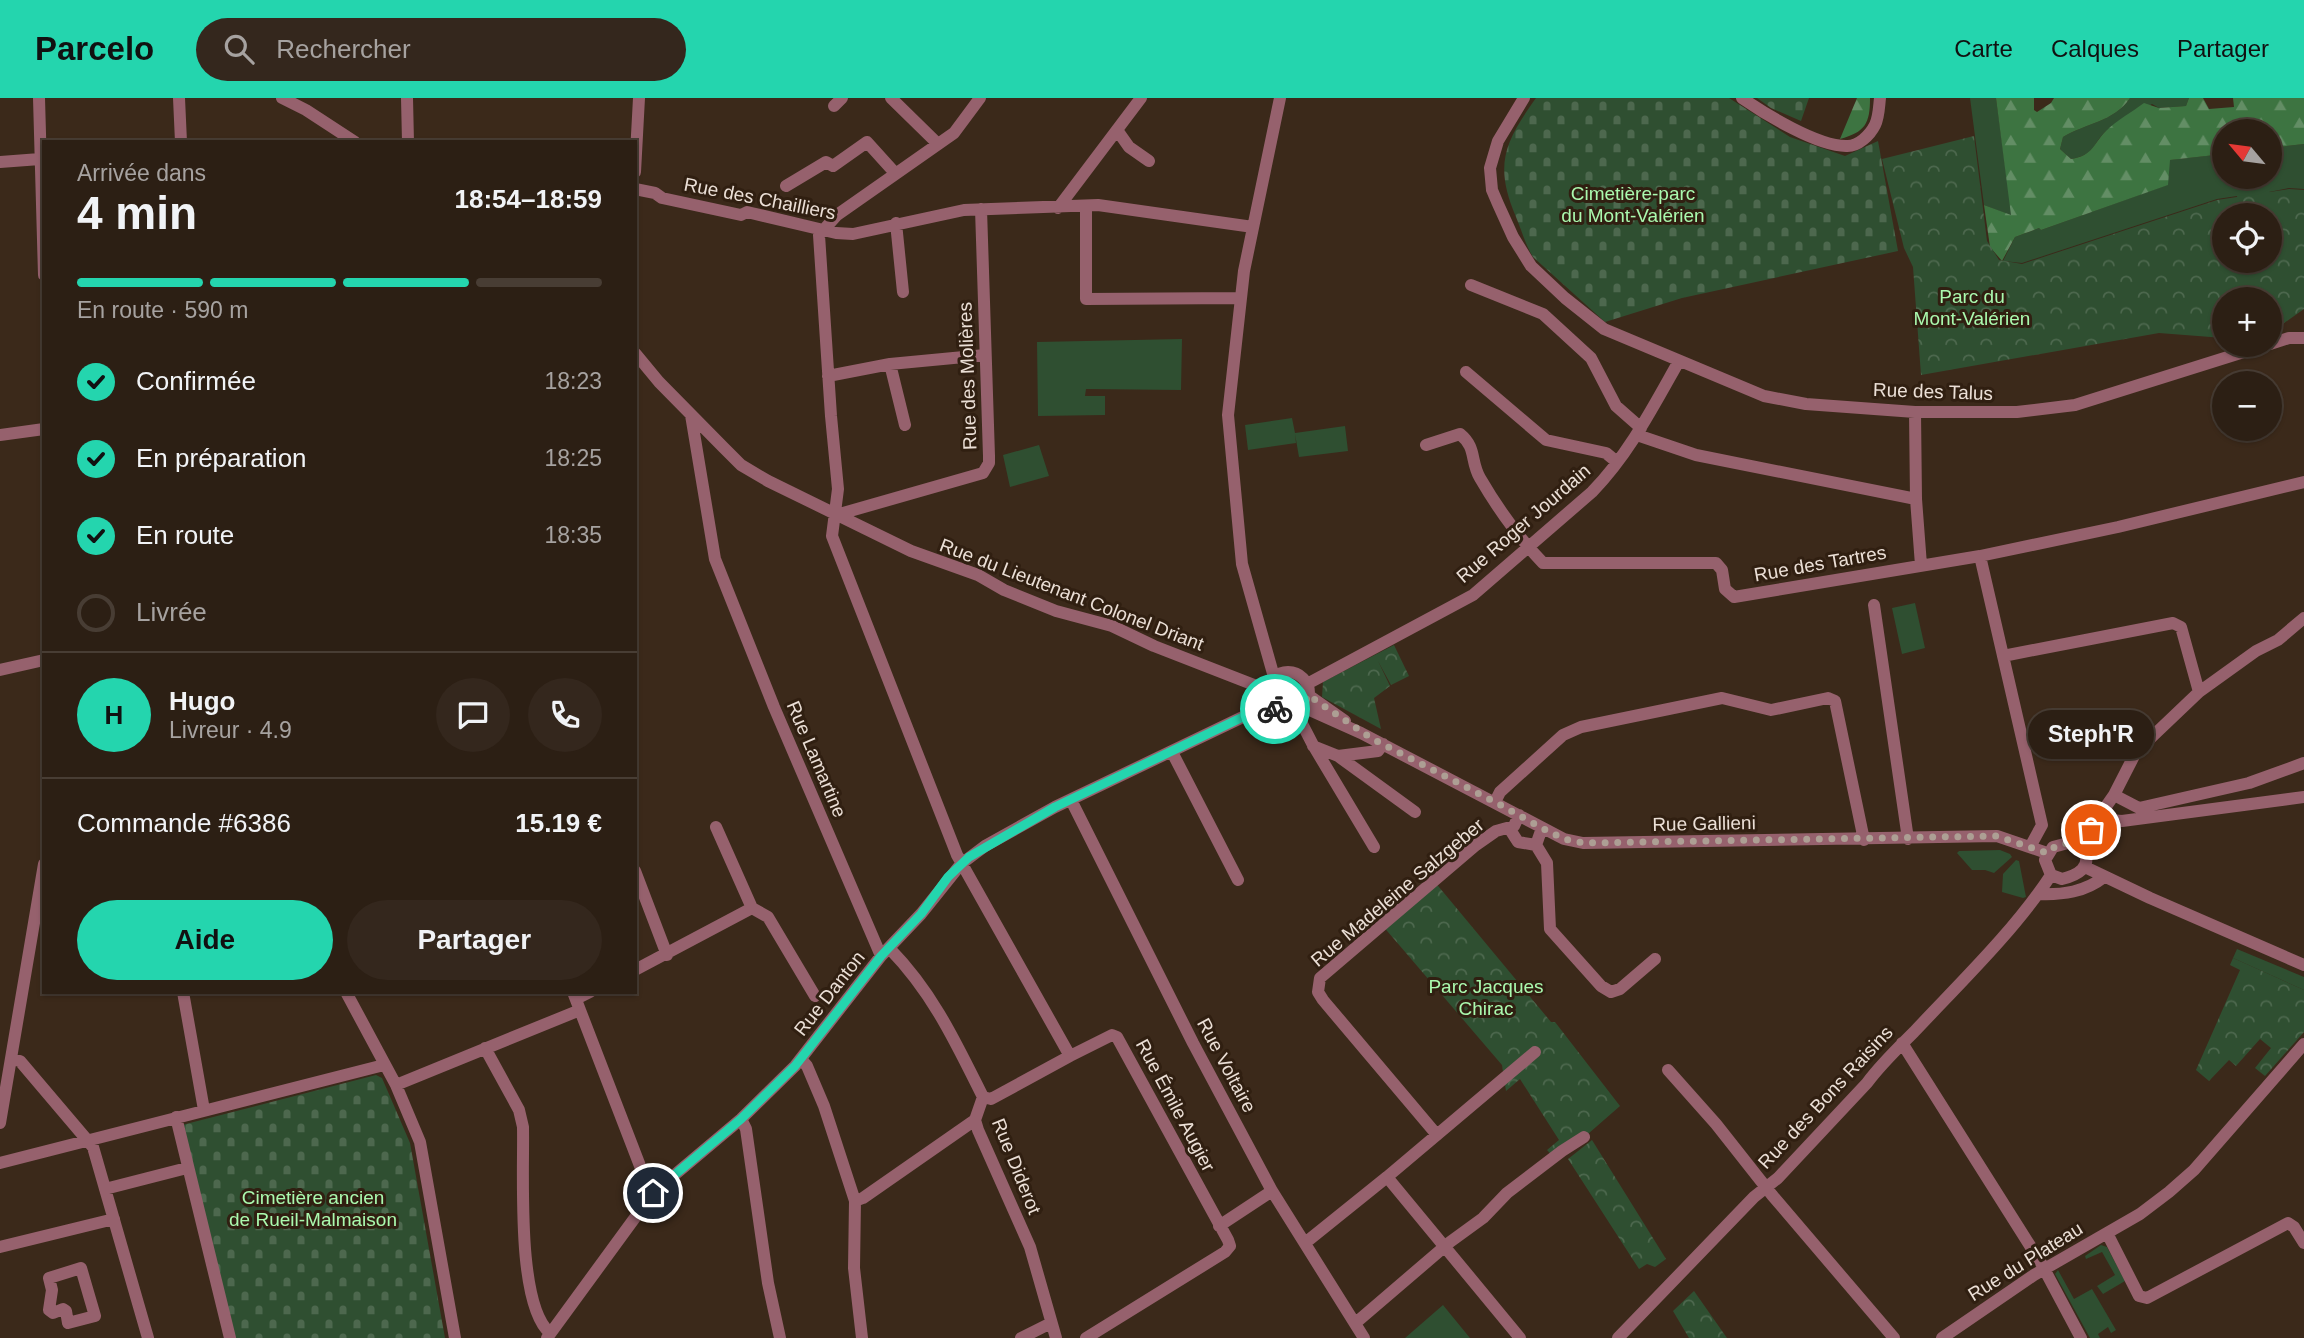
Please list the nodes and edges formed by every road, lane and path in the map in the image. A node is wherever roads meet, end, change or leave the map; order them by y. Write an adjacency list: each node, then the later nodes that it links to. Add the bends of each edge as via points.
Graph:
1 (39, 98): 19 (street)
2 (179, 98): 14 (street)
3 (282, 98): 15 (street)
4 (407, 98): 16 (street)
5 (639, 98): 17 (street)
6 (891, 98): 18 (street)
7 (980, 98): 18 (street, via 954,133)
8 (1141, 98): 13 (street)
9 (1280, 98): 30 (street)
10 (1742, 98): 11 (street, via 1791,127 1852,146 1877,123)
11 (1880, 98)
12 (1519, 100): 40 (street, Rue des Talus, via 1490,168 1492,190 1531,266 1604,329)
13 (1117, 130): 20 (street, via 1129,147); 26 (street)
14 (181, 140)
15 (352, 140)
16 (408, 140)
17 (637, 140)
18 (937, 144): 22 (street)
19 (40, 159): 21 (street); 28 (street)
20 (1150, 161)
21 (0, 162)
22 (895, 173): 23 (street, via 867,142 833,166 826,162); 31 (street)
23 (786, 186)
24 (637, 189): 31 (street, Rue des Chailliers)
25 (1086, 207): 26 (street, Rue des Chailliers); 30 (street, Rue des Chailliers); 34 (street, via 1086,299)
26 (1058, 208): 27 (street, Rue des Chailliers)
27 (981, 209): 29 (street, Rue des Chailliers); 38 (street, Rue des Molières)
28 (42, 222)
29 (896, 223): 31 (street, Rue des Chailliers, via 853,234); 33 (street)
30 (1253, 227): 34 (street)
31 (822, 230): 43 (street, via 818,241)
32 (1471, 285): 48 (street, via 1543,314 1591,358 1616,406)
33 (903, 292)
34 (1240, 298): 65 (street, via 1229,426 1242,564)
35 (2304, 338): 36 (street, Rue des Talus)
36 (2282, 340)
37 (637, 355): 45 (street, Rue du Lieutenant Colonel Driant)
38 (985, 355): 41 (street); 56 (street, Rue des Molières, via 989,463 983,472)
39 (2227, 357): 44 (street, Rue des Talus, via 2075,405 2017,412)
40 (1679, 361): 44 (street, Rue des Talus, via 1764,396 1805,404); 48 (street, Rue Roger Jourdain)
41 (890, 364): 43 (street); 46 (street)
42 (1466, 372): 53 (street, via 1546,440 1606,453)
43 (828, 376): 56 (street)
44 (1914, 412): 55 (street)
45 (691, 415): 50 (street, Rue du Lieutenant Colonel Driant); 52 (street, Rue Lamartine)
46 (905, 425)
47 (42, 429): 49 (street)
48 (1639, 432): 53 (street, Rue Roger Jourdain); 55 (street, via 1696,455)
49 (0, 435)
50 (710, 435): 52 (street, via 703,437); 56 (street, Rue du Lieutenant Colonel Driant, via 755,474)
51 (1426, 445): 57 (street, via 1460,434 1470,442 1478,475)
52 (697, 448): 101 (street, Rue Lamartine, via 710,539 722,576 774,707)
53 (1617, 462): 57 (street, Rue Roger Jourdain, via 1592,492)
54 (2304, 482): 58 (street, Rue des Tartres)
55 (1916, 499): 59 (street)
56 (836, 515): 66 (street, Rue du Lieutenant Colonel Driant, via 1004,590 1112,626); 92 (street, via 833,538)
57 (1528, 547): 59 (street, Rue des Tartres, via 1543,562 1716,563 1725,589 1734,597); 68 (street, Rue Roger Jourdain, via 1473,594)
58 (1980, 556): 59 (street, Rue des Tartres); 62 (street)
59 (1921, 565)
60 (1874, 605): 86 (street)
61 (2304, 618): 67 (street)
62 (2003, 656): 67 (street, via 2173,623 2181,628); 90 (street, via 2042,825)
63 (42, 660): 64 (street)
64 (0, 670)
65 (1274, 677): 66 (street); 68 (street, via 1292,672 1301,677)
66 (1267, 690): 69 (street)
67 (2199, 692): 75 (street, via 2136,752)
68 (1303, 699): 69 (street, via 1282,712); 70 (street, Rue Gallieni); 71 (street)
69 (1270, 704): 72 (street, Rue Danton)
70 (1383, 744): 73 (street, via 1378,751); 78 (street, Rue Gallieni)
71 (1312, 745): 73 (street); 89 (street)
72 (1172, 752): 77 (street, Rue Danton); 98 (street)
73 (1338, 756): 79 (street)
74 (2304, 763): 75 (street, via 2249,783 2139,808)
75 (2114, 795): 81 (street)
76 (2304, 797): 81 (street, via 2122,821)
77 (1071, 800): 92 (street, Rue Danton); 134 (street, Rue Voltaire)
78 (1495, 802): 80 (street, Rue Gallieni); 85 (street, via 1500,792 1563,735 1581,727 1722,698 1771,710 1828,698 1835,701)
79 (1415, 812)
80 (1519, 815): 83 (street, Rue Madeleine Salzgeber); 84 (street, Rue Gallieni)
81 (2100, 816): 88 (street)
82 (716, 827): 100 (street)
83 (1509, 828): 87 (street, via 1518,842); 126 (street, Rue Madeleine Salzgeber, via 1476,845 1320,978 1318,992 1323,1000)
84 (1542, 828): 85 (street, Rue Gallieni, via 1583,843); 87 (street)
85 (1864, 839): 86 (street, Rue Gallieni)
86 (1908, 839): 90 (street, Rue Gallieni, via 1997,836)
87 (1536, 845): 103 (street, via 1547,863 1550,929 1601,986 1611,992 1620,989)
88 (2080, 845): 91 (street, via 2061,844); 93 (street, via 2087,857)
89 (1374, 847)
90 (2030, 848): 91 (street, Rue Gallieni)
91 (2047, 853): 96 (street)
92 (961, 864): 101 (street, Rue Danton); 114 (street)
93 (2085, 867): 96 (street, via 2071,877); 97 (street)
94 (42, 875): 115 (street)
95 (637, 875): 102 (street)
96 (2051, 875): 99 (street, Rue des Bons Raisins)
97 (2104, 877): 99 (street, via 2090,888); 104 (street)
98 (1238, 880)
99 (2038, 894): 110 (street, Rue des Bons Raisins)
100 (752, 908): 102 (street); 108 (street, via 768,917)
101 (886, 952): 116 (street, Rue Danton); 120 (street, Rue Diderot, via 922,984)
102 (667, 955): 105 (street)
103 (1656, 959)
104 (2304, 965)
105 (637, 969)
106 (183, 994): 121 (street)
107 (347, 994): 117 (street)
108 (815, 996)
109 (576, 1001): 112 (street); 135 (street)
110 (1902, 1043): 132 (street, Rue des Bons Raisins, via 1783,1172); 144 (street)
111 (2304, 1044): 139 (street, via 2194,1170 2140,1214)
112 (485, 1048): 119 (street); 148 (street, via 523,1126 524,1259 540,1324)
113 (1535, 1052): 126 (street)
114 (1070, 1056): 120 (street, via 991,1099); 138 (street, Rue Émile Augier, via 1112,1035 1117,1037)
115 (10, 1059): 125 (street); 128 (street, via 20,1061)
116 (802, 1059): 123 (street, Rue Danton); 136 (street, via 824,1106)
117 (384, 1065): 119 (street); 121 (street)
118 (1668, 1070): 132 (street)
119 (396, 1085): 151 (street, via 421,1142)
120 (983, 1097): 124 (street, Rue Diderot)
121 (204, 1110): 122 (street)
122 (176, 1117): 128 (street); 130 (street)
123 (741, 1119): 135 (street, Rue Danton); 152 (street)
124 (975, 1121): 136 (street); 147 (street, Rue Diderot, via 1030,1247)
125 (0, 1123)
126 (1437, 1135): 131 (street)
127 (1584, 1137): 143 (street, via 1507,1193)
128 (87, 1141): 129 (street); 133 (street, via 93,1147)
129 (0, 1163)
130 (187, 1168): 133 (street); 150 (street)
131 (1387, 1177): 140 (street); 143 (street)
132 (1763, 1183): 159 (street, Rue des Bons Raisins); 160 (street)
133 (105, 1189): 137 (street)
134 (1272, 1191): 138 (street); 140 (street, Rue Voltaire)
135 (653, 1193): 148 (street, Rue Danton)
136 (855, 1201): 153 (street, via 854,1268)
137 (114, 1219): 142 (street); 149 (street)
138 (1219, 1226): 156 (street, Rue Émile Augier, via 1230,1246 1225,1252)
139 (2107, 1233): 141 (street, Rue du Plateau, via 2139,1296 2147,1298 2288,1223); 144 (street, Rue du Plateau)
140 (1305, 1243): 157 (street, Rue Voltaire)
141 (2304, 1243)
142 (0, 1247)
143 (1444, 1247): 146 (street); 158 (street)
144 (2044, 1269): 161 (street, Rue du Plateau); 162 (street)
145 (52, 1276): 145 (street, via 49,1310 66,1311 68,1323 95,1316 81,1268)
146 (1359, 1320)
147 (1051, 1322): 154 (street); 155 (street, Rue Diderot)
148 (548, 1336)
149 (148, 1338)
150 (230, 1338)
151 (455, 1338)
152 (780, 1338)
153 (862, 1338)
154 (1021, 1338)
155 (1056, 1338)
156 (1086, 1338)
157 (1364, 1338)
158 (1520, 1338)
159 (1618, 1338)
160 (1894, 1338)
161 (1942, 1338)
162 (2081, 1338)

